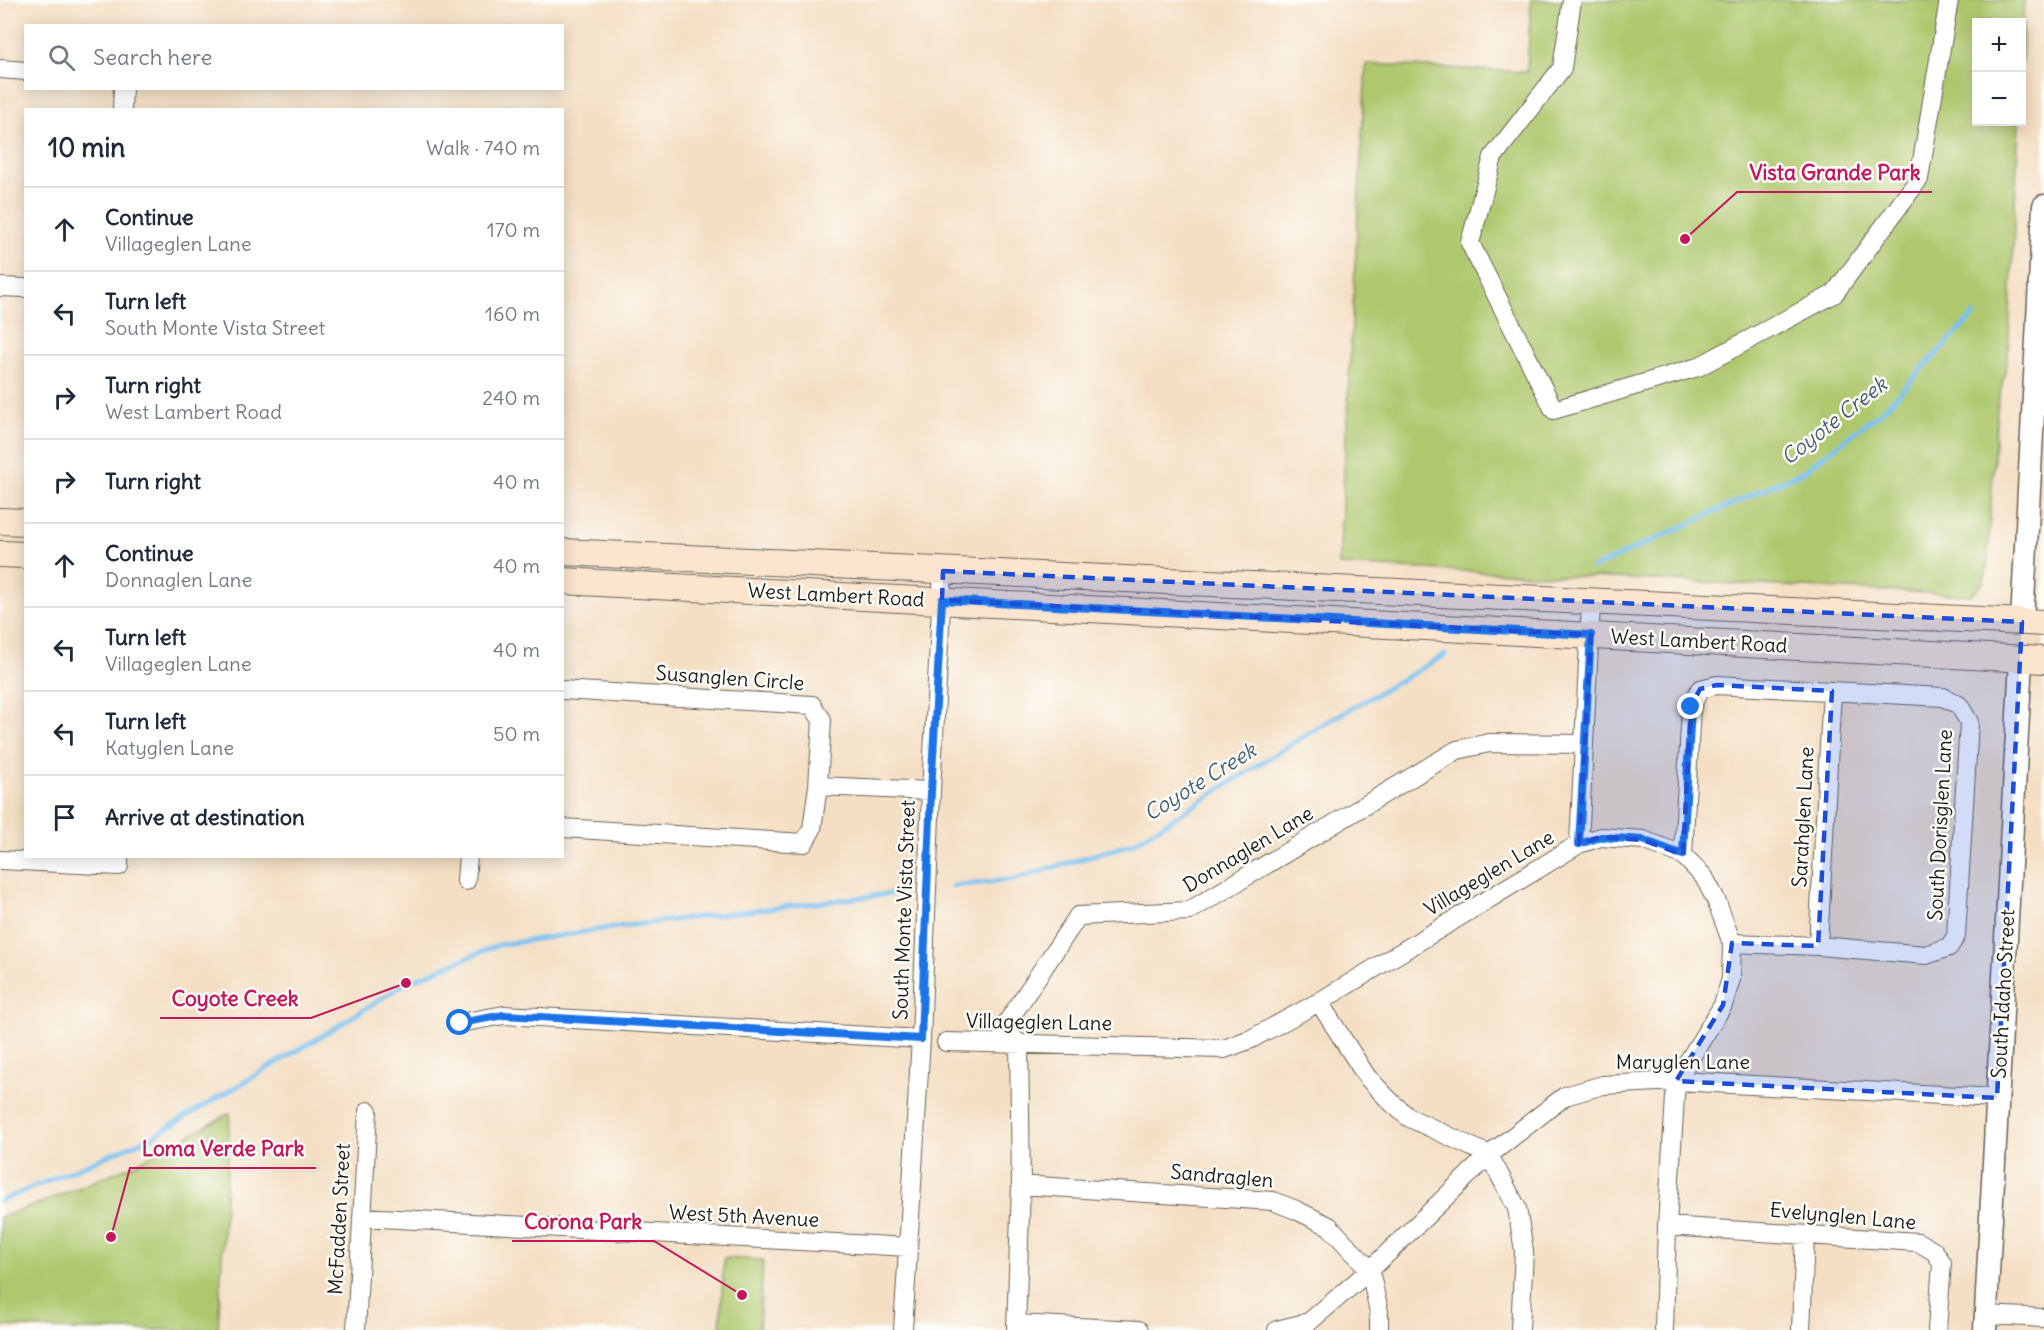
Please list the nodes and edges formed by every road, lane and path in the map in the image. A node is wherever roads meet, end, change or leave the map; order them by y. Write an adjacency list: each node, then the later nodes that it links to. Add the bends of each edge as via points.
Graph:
1 (1572, 0): 2 (street, via 1562,68 1493,157 1470,243 1554,410 1698,367 1834,294 1919,179)
2 (1949, 0)
3 (0, 69): 4 (street)
4 (24, 71)
5 (123, 90): 6 (street)
6 (122, 108)
7 (2044, 206): 19 (street)
8 (0, 287): 9 (street)
9 (24, 288)
10 (0, 521): 11 (main road)
11 (24, 522)
12 (564, 552): 15 (main road, West Lambert Road)
13 (0, 554): 14 (main road)
14 (24, 555)
15 (943, 571): 17 (street, South Monte Vista Street); 18 (main road, West Lambert Road)
16 (564, 581): 17 (main road, West Lambert Road)
17 (942, 600): 20 (main road, West Lambert Road); 26 (street, South Monte Vista Street)
18 (1591, 603): 19 (main road, West Lambert Road); 20 (street)
19 (2033, 622): 21 (main road)
20 (1591, 635): 21 (main road, West Lambert Road); 24 (street)
21 (2032, 659): 42 (street, South Idaho Street)
22 (564, 690): 25 (street, Susanglen Circle, via 812,705 822,720)
23 (1832, 691): 29 (street, via 1716,685 1700,689 1691,707); 35 (street, Sarahglen Lane); 35 (street, South Dorisglen Lane, via 1943,697 1959,705 1969,722 1956,936 1949,947 1926,954)
24 (1584, 744): 28 (street); 40 (street, Donnaglen Lane, via 1489,742 1457,750 1189,910 1078,916 1002,1030)
25 (818, 786): 26 (street); 27 (street, Susanglen Circle, via 812,829 804,843)
26 (931, 791): 38 (street, South Monte Vista Street)
27 (564, 828)
28 (1579, 844): 29 (street, Villageglen Lane, via 1601,837 1643,840); 36 (street, Villageglen Lane)
29 (1683, 855): 34 (street, Villageglen Lane, via 1712,892)
30 (119, 858): 32 (street, via 119,866)
31 (468, 858): 33 (street)
32 (0, 860)
33 (466, 881)
34 (1732, 943): 35 (street); 41 (street, Villageglen Lane, via 1731,979 1723,1005)
35 (1818, 946)
36 (1319, 1002): 40 (street, Villageglen Lane, via 1251,1039 1224,1049); 44 (street, via 1367,1077 1391,1102 1408,1117)
37 (460, 1023): 38 (street, via 504,1015)
38 (921, 1039): 49 (street, South Monte Vista Street)
39 (946, 1042): 40 (street, Villageglen Lane)
40 (1019, 1043): 45 (street)
41 (1676, 1081): 42 (street, Maryglen Lane); 44 (street, Maryglen Lane, via 1603,1084 1566,1096); 47 (street, Villageglen Lane)
42 (1997, 1098): 52 (street, South Idaho Street)
43 (368, 1111): 46 (street, McFadden Street)
44 (1489, 1155): 50 (street, Maryglen Lane); 59 (street, via 1516,1208 1524,1251)
45 (1021, 1185): 50 (street, Sandraglen, via 1273,1201 1329,1226); 53 (street)
46 (362, 1217): 49 (street, West 5th Avenue); 54 (street, McFadden Street)
47 (1667, 1226): 48 (street, Evelynglen Lane); 60 (street, Villageglen Lane)
48 (1805, 1235): 61 (street); 62 (street, Evelynglen Lane, via 1918,1242 1935,1252 1942,1263)
49 (908, 1247): 55 (street, South Monte Vista Street)
50 (1370, 1270): 57 (street, Maryglen Lane, via 1309,1322); 58 (street, via 1379,1312)
51 (2044, 1318): 52 (street)
52 (1986, 1323)
53 (1016, 1327): 56 (street)
54 (356, 1330)
55 (903, 1330)
56 (1139, 1330)
57 (1277, 1330)
58 (1378, 1330)
59 (1520, 1330)
60 (1664, 1330)
61 (1801, 1330)
62 (1937, 1330)

